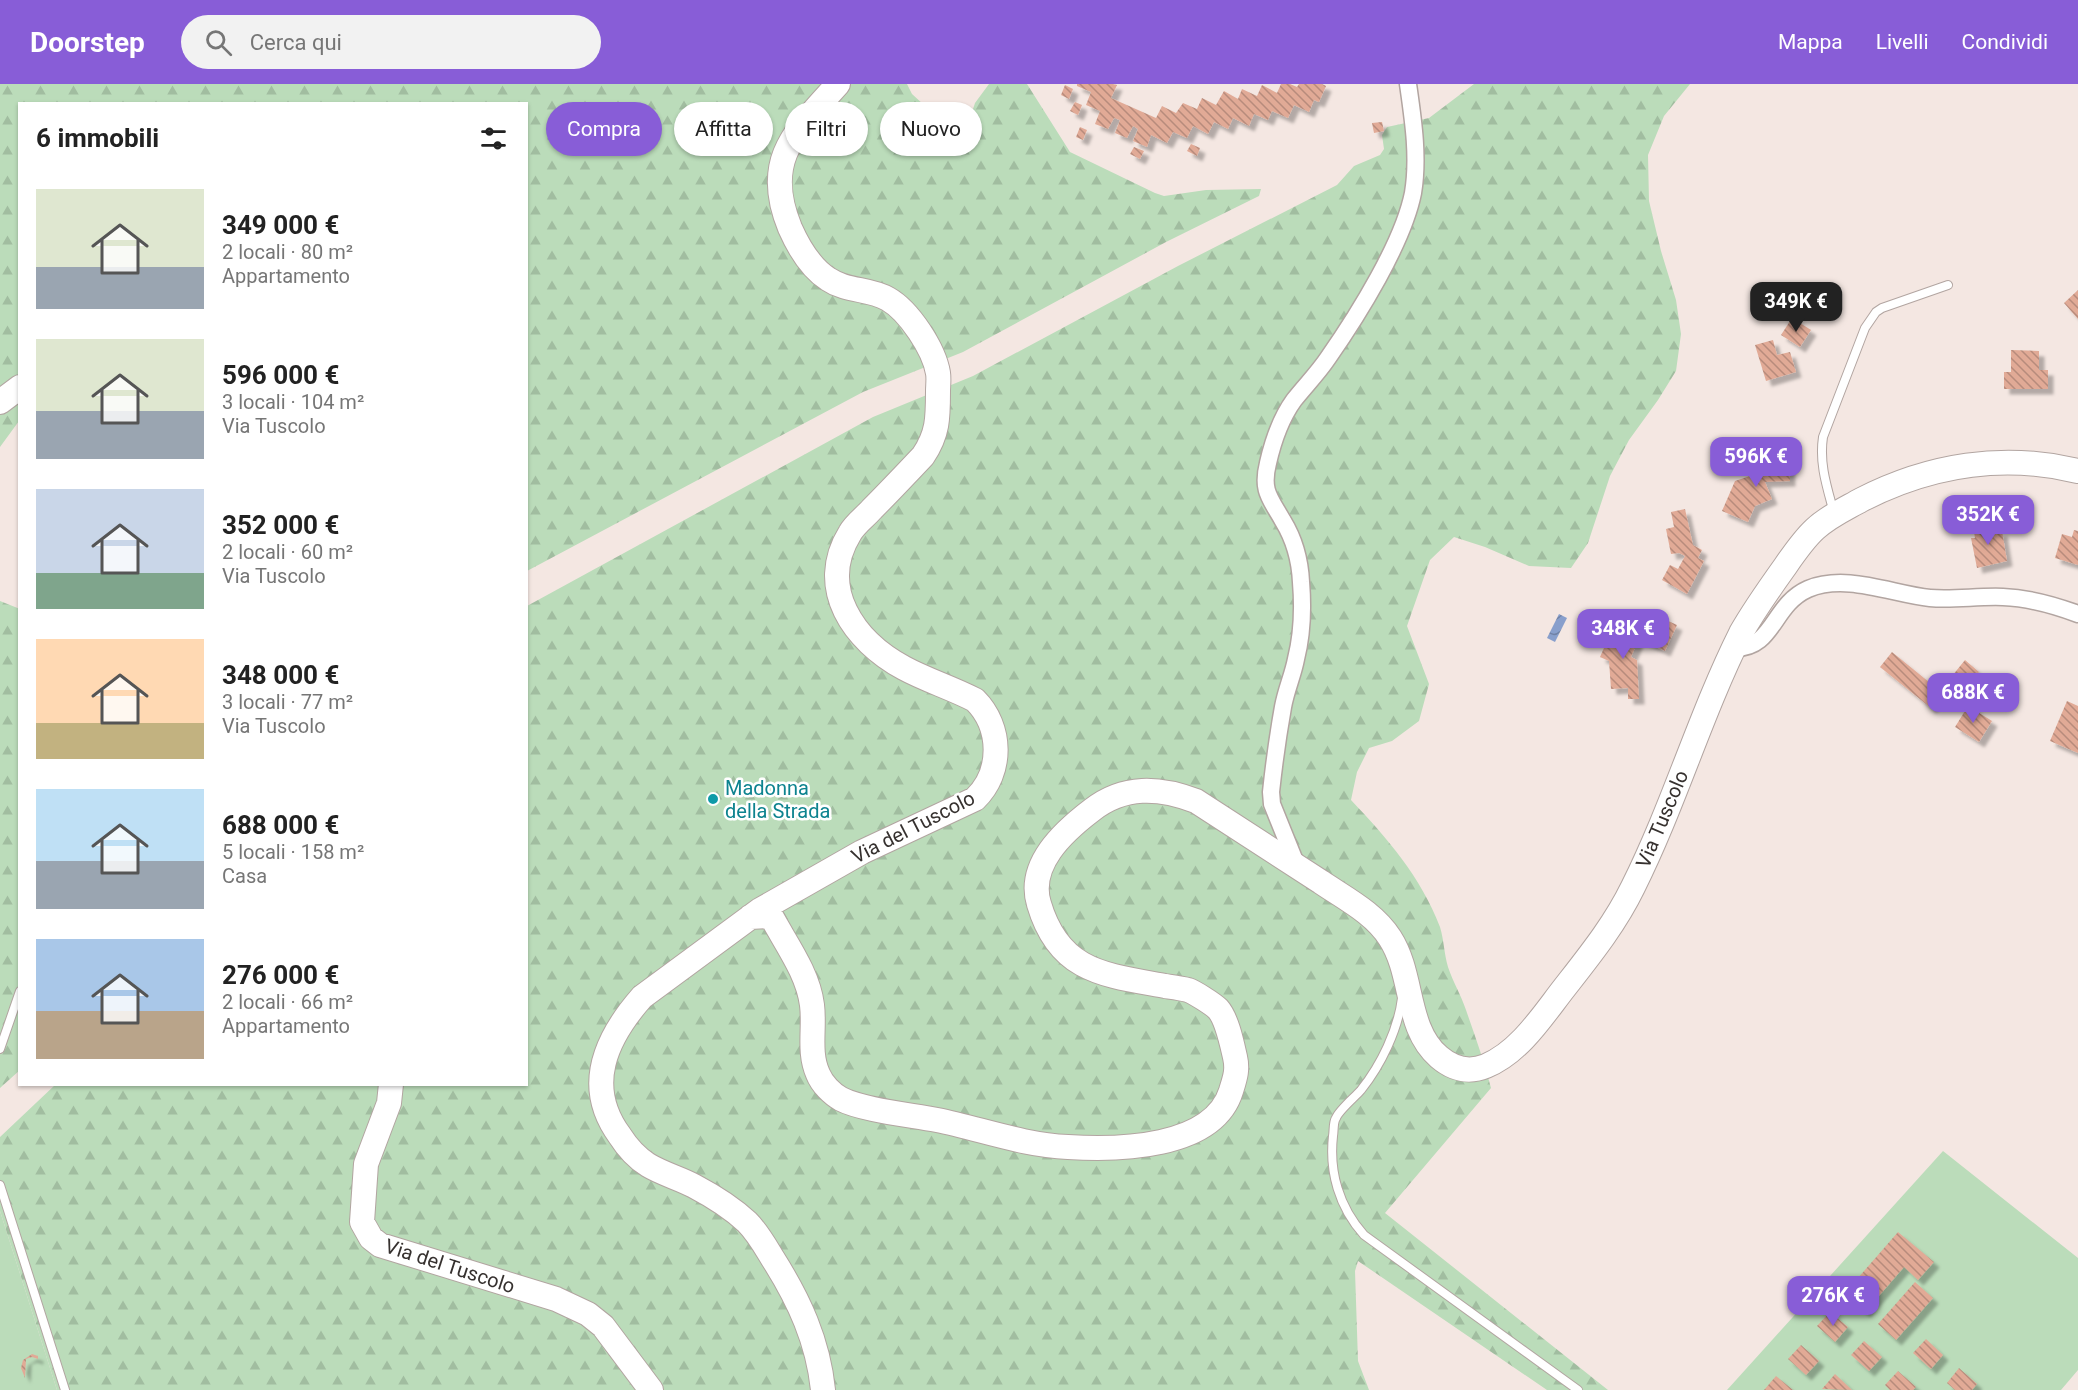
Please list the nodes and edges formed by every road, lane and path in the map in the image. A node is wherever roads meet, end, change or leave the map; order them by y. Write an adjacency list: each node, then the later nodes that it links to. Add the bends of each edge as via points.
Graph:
1 (838, 84): 11 (street, Via del Tuscolo, via 789,145 779,174 779,196 796,241 826,278 847,289 888,299 916,325 938,373 938,420 923,456 851,531 838,565 837,587 843,609 853,625 883,653 904,668 975,700 983,708 993,730 996,758 989,781 975,799 862,852)
2 (1408, 84): 10 (street, via 1415,164 1413,192 1405,219 1356,315 1284,417 1265,480 1268,497 1299,559 1301,581 1297,655 1283,708 1271,792 1272,804)
3 (1948, 285): 7 (lane, via 1882,308 1865,328 1823,437 1823,469)
4 (18, 388): 5 (street)
5 (0, 402)
6 (2078, 471): 7 (street, Via Tuscolo, via 2028,463 1961,465 1892,485)
7 (1835, 514): 9 (street, Via Tuscolo, via 1801,544 1759,603)
8 (2078, 614): 9 (street, via 2010,597 1938,598 1862,586 1823,585 1808,589 1789,602 1758,643)
9 (1734, 648): 14 (street, Via Tuscolo, via 1628,897 1599,943 1513,1048 1492,1063 1471,1070 1454,1067 1439,1057 1427,1045 1417,1025)
10 (1297, 866): 14 (street, Via Tuscolo, via 1372,917); 15 (street, Via Tuscolo, via 1196,801 1157,790 1138,790 1104,801 1058,841 1040,866 1036,895 1050,934 1080,964 1100,973 1188,990 1218,1009 1230,1035 1238,1070 1228,1102 1205,1126 1169,1140 1106,1150 1046,1146 841,1099 818,1076 813,1059 812,1005 806,980)
11 (785, 895): 12 (street, Via del Tuscolo); 15 (street, via 784,929)
12 (750, 917): 13 (street, Via del Tuscolo); 15 (street, via 771,916)
13 (718, 940): 15 (street, via 768,932); 22 (street, Via del Tuscolo, via 642,997 628,1013 605,1057 603,1104 612,1125 645,1163 693,1185 746,1221 758,1234 807,1323)
14 (1398, 953): 23 (lane, via 1404,984 1390,1038 1366,1084 1336,1117 1332,1150 1336,1186 1352,1222 1364,1235)
15 (795, 962)
16 (18, 997): 17 (lane)
17 (0, 1049)
18 (391, 1086): 21 (street, Via del Tuscolo, via 389,1103 366,1164 362,1222 371,1238 380,1245 556,1299 588,1314 603,1326)
19 (0, 1185): 20 (lane)
20 (65, 1390)
21 (651, 1390)
22 (823, 1390)
23 (1578, 1390)

